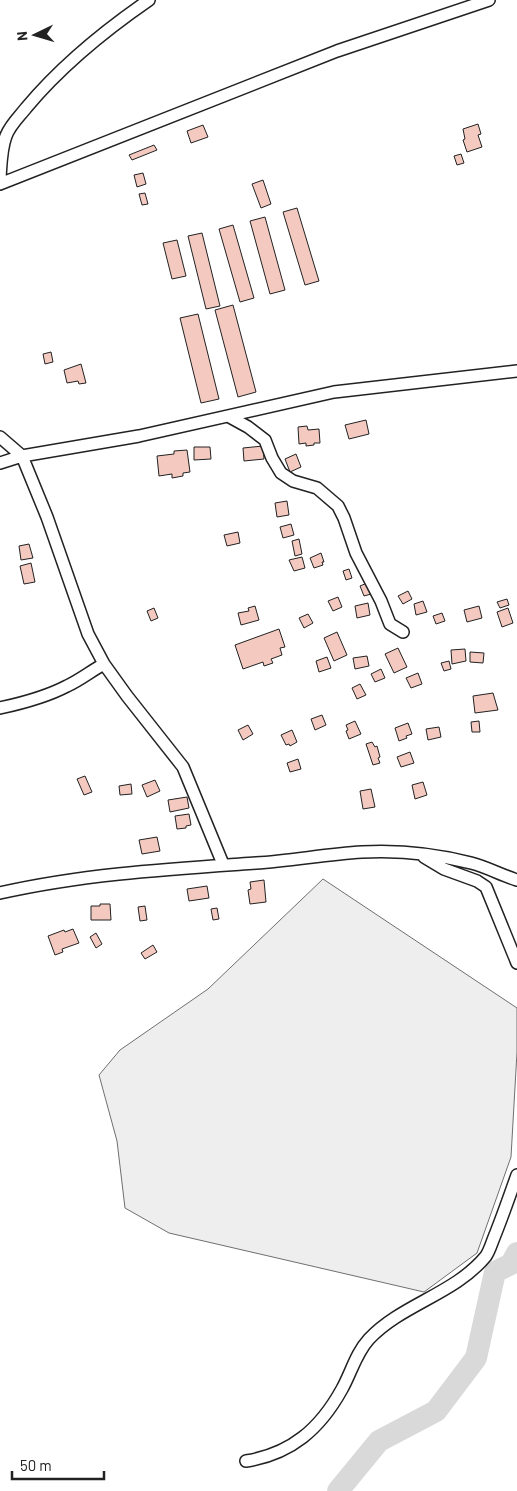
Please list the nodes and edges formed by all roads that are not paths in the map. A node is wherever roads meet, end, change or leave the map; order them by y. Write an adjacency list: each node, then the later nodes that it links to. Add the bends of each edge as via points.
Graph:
1 (149, 0): 3 (street, via 82,50 58,72 10,127)
2 (489, 0): 4 (street, via 328,55)
3 (0, 178)
4 (0, 184)
5 (517, 371): 6 (street, via 334,392)
6 (228, 416): 8 (street, via 139,436); 10 (street, via 265,440 281,473 293,481 317,488 338,506 390,624)
7 (0, 437): 8 (street)
8 (22, 456): 9 (street); 11 (street, via 88,634)
9 (0, 463)
10 (403, 632)
11 (104, 664): 12 (street, via 68,686); 14 (street, via 183,767)
12 (0, 708)
13 (418, 854): 14 (street, via 363,852); 15 (street, via 477,865); 17 (street, via 444,870 477,880 486,887)
14 (223, 864): 16 (street, via 59,881)
15 (517, 880)
16 (0, 893)
17 (517, 963)
18 (517, 1175): 19 (street, via 487,1255 469,1272 394,1319 368,1340 341,1390 310,1432 282,1451)
19 (246, 1461)

